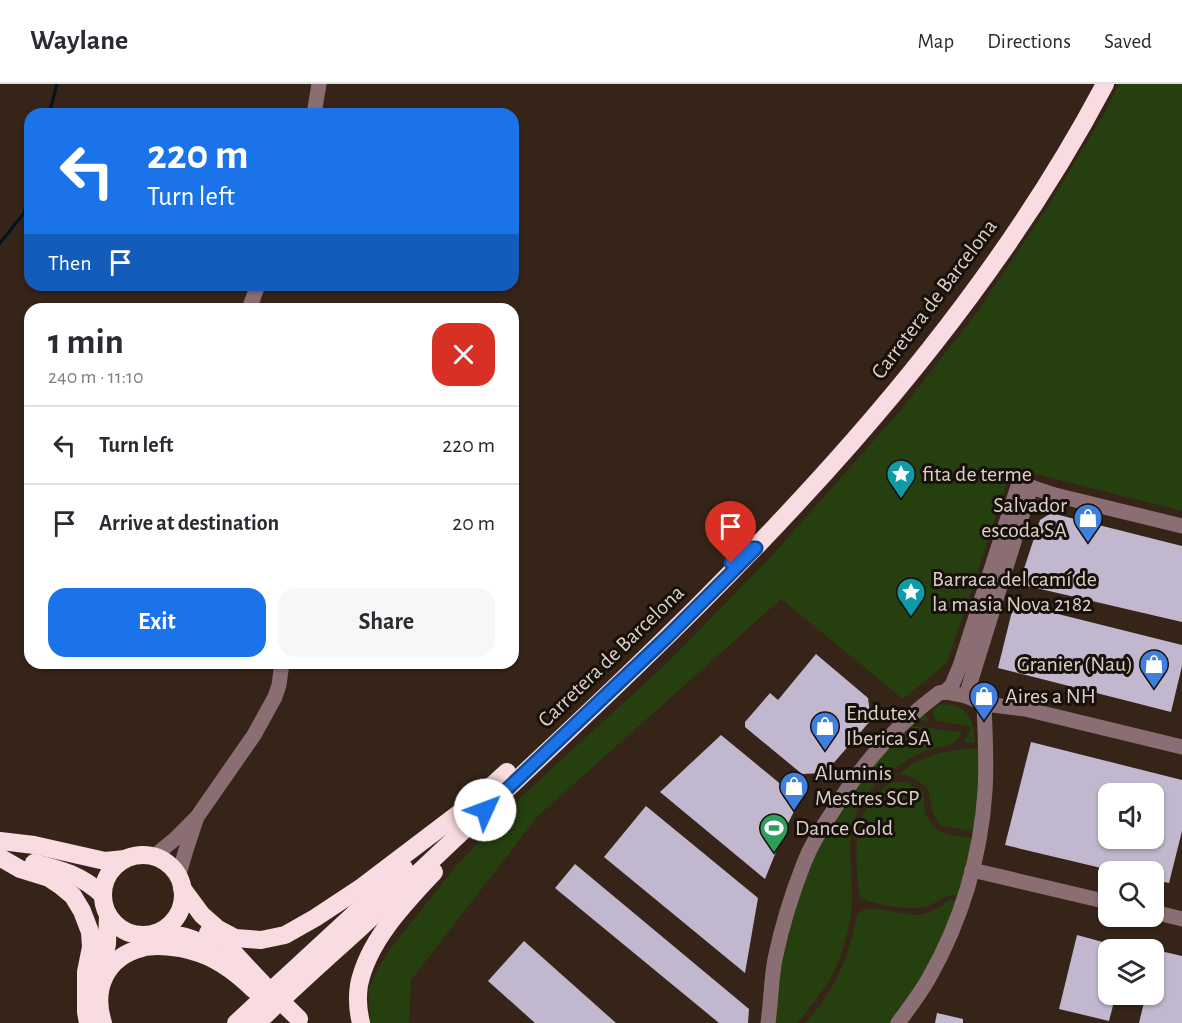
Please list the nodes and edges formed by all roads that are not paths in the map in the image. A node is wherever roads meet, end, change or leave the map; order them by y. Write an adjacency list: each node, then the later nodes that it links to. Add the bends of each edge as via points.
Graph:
1 (320, 84): 3 (street)
2 (1106, 84): 6 (highway, Carretera de Barcelona, via 1060,165 959,311 860,433)
3 (315, 108)
4 (1031, 487): 5 (street); 8 (street, via 1018,486 960,666); 9 (street)
5 (1182, 526)
6 (756, 548): 12 (highway, Carretera de Barcelona); 13 (highway, via 746,548 585,702)
7 (281, 669): 14 (street, via 278,688 261,722)
8 (945, 692): 9 (street); 35 (street, via 923,705 876,751 848,787 804,862 775,960)
9 (966, 696): 10 (street)
10 (984, 704): 11 (street, via 1025,709); 19 (street, via 985,792)
11 (1182, 747)
12 (485, 810): 33 (highway, Carretera de Barcelona); 34 (highway, via 480,823 412,896 374,947 359,987)
13 (458, 814): 20 (highway, via 362,887 285,935 261,940 234,938 202,915); 32 (highway)
14 (197, 817): 16 (street); 20 (street, via 186,850)
15 (0, 841): 18 (highway, via 105,861)
16 (153, 856): 18 (highway); 20 (highway, via 169,865)
17 (0, 858): 21 (highway, via 60,869); 28 (highway, via 49,878 73,896 90,932)
18 (125, 859): 21 (highway, via 109,874)
19 (972, 870): 22 (street); 36 (street, via 942,954)
20 (181, 889): 26 (highway, via 174,921); 27 (highway, via 193,919 234,953)
21 (103, 895): 24 (highway)
22 (1098, 900)
23 (1164, 914): 25 (street)
24 (108, 916): 26 (highway, via 128,933); 28 (highway, via 105,954)
25 (1182, 919)
26 (156, 933): 27 (highway, via 182,935 204,944)
27 (253, 984): 29 (highway); 31 (highway, via 192,951 144,947 122,956 102,981 99,1003)
28 (86, 988): 30 (highway)
29 (296, 1022)
30 (88, 1023)
31 (103, 1023)
32 (236, 1023)
33 (257, 1023)
34 (361, 1023)
35 (768, 1023)
36 (898, 1023)

